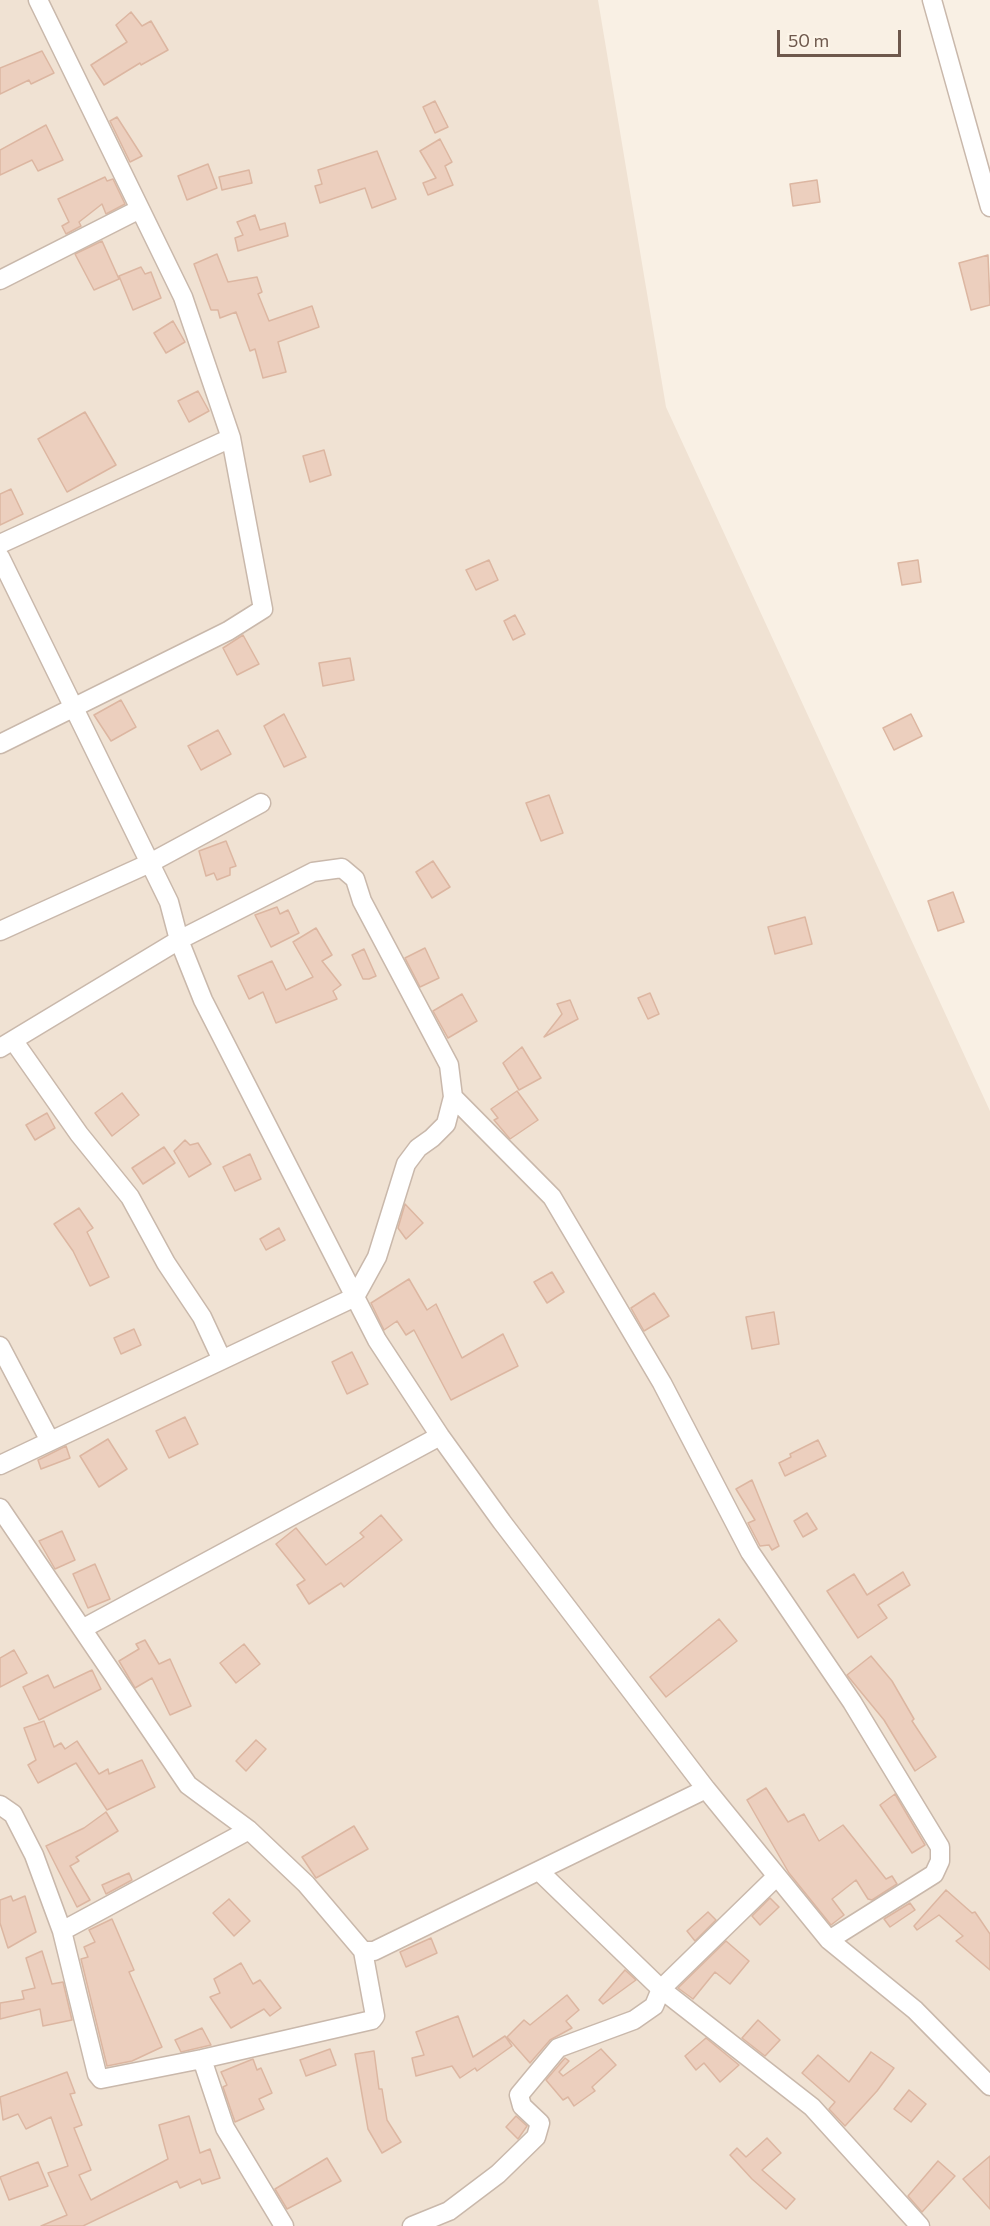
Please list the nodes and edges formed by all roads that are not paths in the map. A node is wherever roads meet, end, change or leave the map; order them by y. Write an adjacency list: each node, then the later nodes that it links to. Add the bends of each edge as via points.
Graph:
1 (38, 0): 4 (street)
2 (932, 0): 3 (street)
3 (990, 207)
4 (140, 209): 5 (street); 6 (street, via 183,297)
5 (0, 280)
6 (231, 438): 7 (street); 9 (street, via 263,609 228,631)
7 (0, 544)
8 (0, 557): 9 (street)
9 (75, 707): 10 (street); 12 (street)
10 (0, 744)
11 (261, 803): 12 (street)
12 (150, 863): 13 (street); 14 (street, via 169,902)
13 (0, 931)
14 (179, 940): 15 (street); 16 (street, via 313,872 342,868 355,879 362,902 449,1065); 17 (street, via 203,1000)
15 (6, 1044): 19 (street, via 130,1197 166,1263 202,1317)
16 (453, 1097): 17 (street, via 446,1124 406,1164 377,1257); 31 (street, via 552,1197 662,1383 750,1552 852,1702 940,1847 940,1861 934,1874)
17 (355, 1298): 19 (street); 20 (street, via 377,1340)
18 (0, 1346): 21 (street)
19 (222, 1360): 21 (street)
20 (440, 1436): 24 (street); 25 (street)
21 (50, 1441): 22 (street)
22 (0, 1465)
23 (0, 1508): 24 (street)
24 (82, 1629): 27 (street, via 188,1785)
25 (706, 1789): 28 (street); 29 (street)
26 (0, 1805): 30 (street, via 13,1814 29,1845)
27 (249, 1830): 30 (street); 32 (street, via 306,1884)
28 (540, 1872): 32 (street, via 374,1951); 33 (street)
29 (777, 1876): 31 (street); 33 (street)
30 (62, 1931): 34 (street, via 101,2079)
31 (829, 1940): 35 (street, via 915,2010)
32 (363, 1951): 34 (street, via 376,2011 372,2020)
33 (661, 1989): 37 (street, via 654,2006 634,2020 558,2048 519,2095 522,2106 540,2123 536,2138 498,2174 449,2211); 38 (street, via 812,2108)
34 (202, 2059): 36 (street, via 225,2128)
35 (990, 2086)
36 (284, 2226)
37 (412, 2226)
38 (920, 2226)

